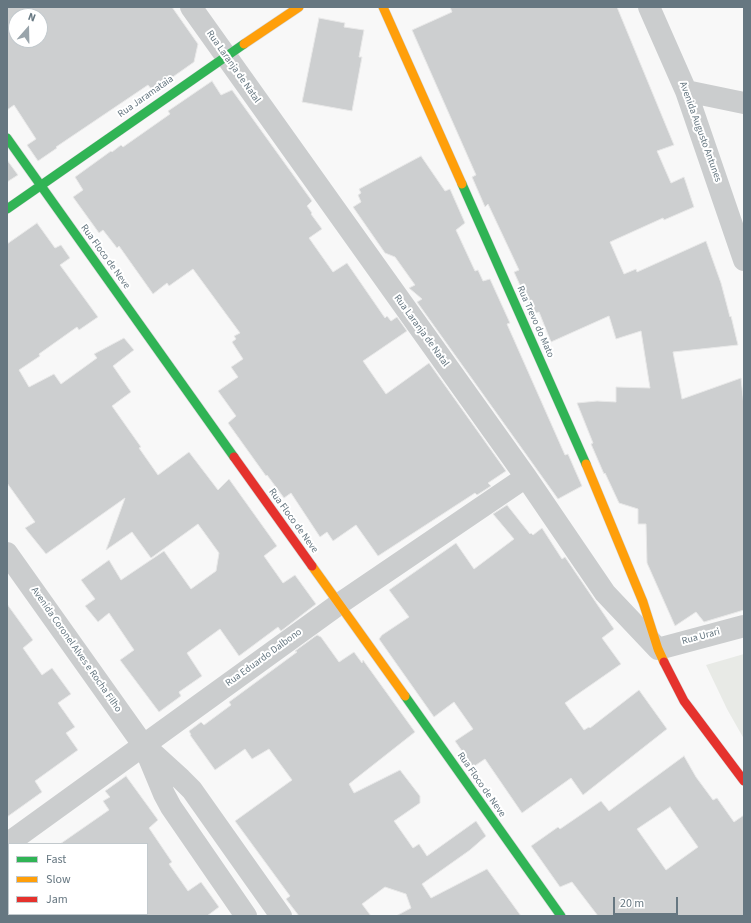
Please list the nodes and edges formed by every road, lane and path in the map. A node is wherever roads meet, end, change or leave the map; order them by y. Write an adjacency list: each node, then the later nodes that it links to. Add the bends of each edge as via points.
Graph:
1 (191, 7): 5 (street, Rua Laranja de Natal)
2 (299, 7): 5 (street, Rua Jaramataia)
3 (383, 7): 16 (street, Rua Trevo do Mato, via 599,494 643,602)
4 (649, 7): 6 (street, Avenida Augusto Antunes)
5 (224, 56): 9 (street, Rua Jaramataia); 12 (street, Rua Laranja de Natal)
6 (686, 91): 7 (street); 11 (street, Avenida Augusto Antunes)
7 (744, 103)
8 (7, 138): 9 (street, Rua Floco de Neve)
9 (40, 186): 10 (street, Rua Jaramataia); 14 (street, Rua Floco de Neve)
10 (7, 209)
11 (744, 260)
12 (526, 477): 14 (street, Rua Eduardo Dalbono); 16 (street, Rua Laranja de Natal, via 606,593)
13 (7, 553): 17 (street, Avenida Coronel Alves e Rocha Filho)
14 (339, 604): 17 (street, Rua Eduardo Dalbono); 22 (street, Rua Floco de Neve)
15 (744, 626): 16 (street, Rua Urari)
16 (658, 649): 18 (street, Rua Trevo do Mato, via 684,701)
17 (144, 746): 19 (street, Rua Eduardo Dalbono); 20 (street, Avenida Coronel Alves e Rocha Filho, via 171,807); 21 (street, Avenida Coronel Alves e Rocha Filho, via 182,778 192,790)
18 (744, 781)
19 (8, 843)
20 (246, 916)
21 (281, 916)
22 (561, 916)

